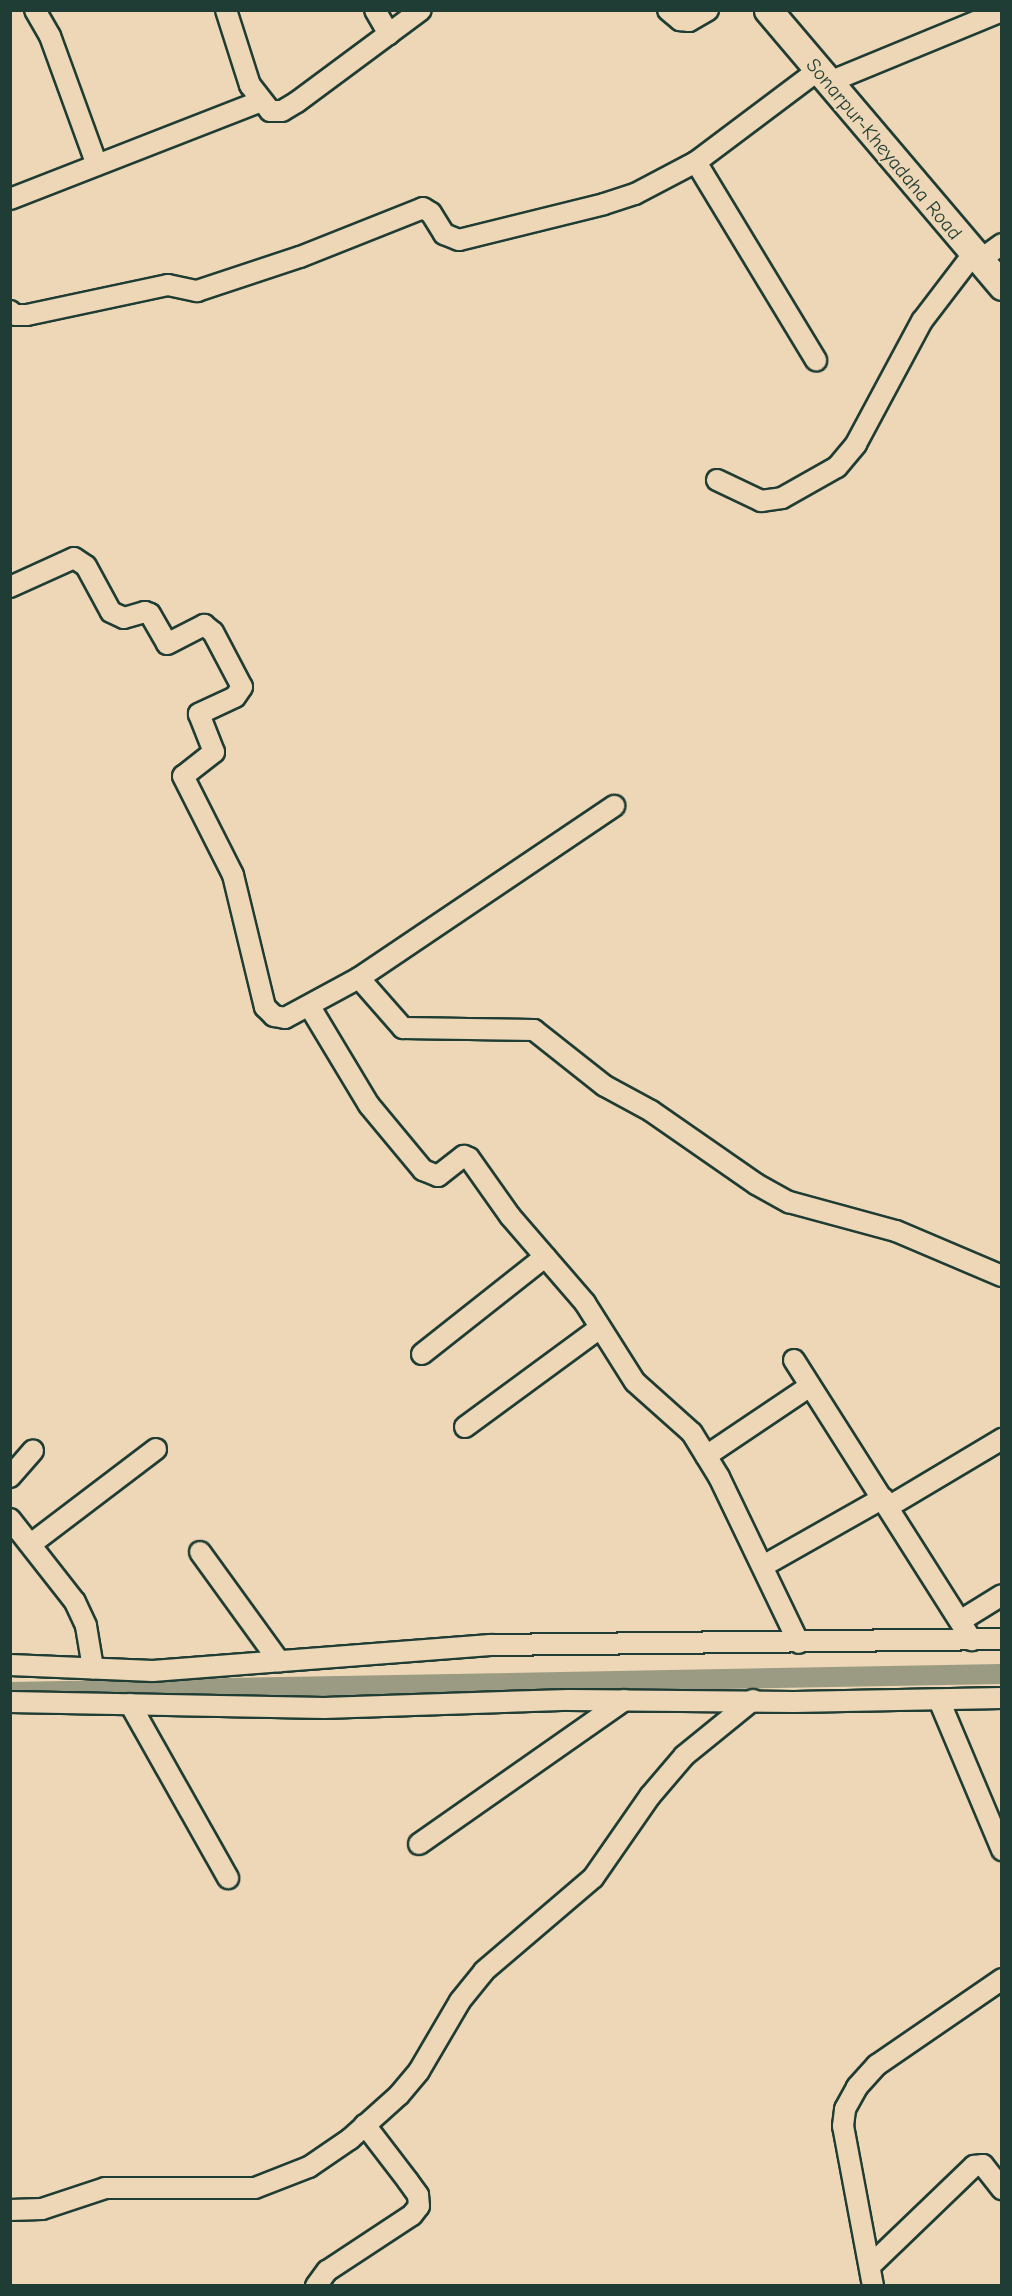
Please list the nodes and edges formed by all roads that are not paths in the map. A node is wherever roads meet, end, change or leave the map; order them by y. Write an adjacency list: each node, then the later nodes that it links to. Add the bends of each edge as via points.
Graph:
1 (35, 10): 13 (street, via 50,36)
2 (226, 10): 11 (street)
3 (375, 10): 9 (street)
4 (421, 10): 9 (street)
5 (668, 10): 6 (street, via 680,20 690,21)
6 (708, 10)
7 (768, 10): 10 (main road, Sonarpur-Kheyadaha Road)
8 (1002, 11): 10 (street)
9 (389, 34): 11 (street, via 282,111 270,111)
10 (822, 77): 12 (street); 16 (main road, Sonarpur-Kheyadaha Road)
11 (259, 102): 13 (street)
12 (696, 162): 18 (street, via 635,194 459,240 444,234 431,213 423,208 300,257 198,291 168,285 27,315); 19 (street)
13 (97, 165): 14 (street)
14 (10, 199)
15 (1002, 244): 16 (street)
16 (977, 256): 17 (main road, Sonarpur-Kheyadaha Road); 20 (street, via 922,321 861,434 837,467 783,498 761,501)
17 (1002, 286)
18 (10, 311)
19 (816, 360)
20 (717, 480)
21 (10, 587): 24 (street, via 74,558 86,566 111,612 124,618 150,614 166,644 197,627 209,627 242,687 235,697 200,714 214,752 207,761 187,771 184,782 232,875 266,1007 274,1016 285,1018)
22 (614, 806): 23 (street)
23 (359, 978): 24 (street); 26 (street, via 403,1029 534,1030 605,1086 651,1111 756,1184 789,1202 896,1231)
24 (310, 1007): 25 (street, via 369,1105 423,1170 438,1176 464,1156 469,1158)
25 (545, 1257): 27 (street); 28 (street)
26 (1002, 1275)
27 (600, 1328): 31 (street); 35 (street, via 635,1382 692,1433)
28 (422, 1354)
29 (794, 1360): 30 (street)
30 (810, 1386): 35 (street); 37 (street)
31 (465, 1426)
32 (1002, 1439): 37 (street)
33 (156, 1449): 39 (street)
34 (33, 1451): 36 (street)
35 (706, 1455): 41 (street)
36 (10, 1477)
37 (885, 1503): 41 (street); 43 (street)
38 (10, 1519): 39 (street)
39 (31, 1544): 49 (street, via 75,1602 86,1626)
40 (200, 1552): 47 (street)
41 (763, 1566): 46 (street)
42 (1002, 1595): 43 (street)
43 (960, 1621): 45 (street)
44 (1002, 1639): 45 (street)
45 (972, 1640): 46 (street)
46 (799, 1643): 47 (street, via 490,1645)
47 (279, 1661): 49 (street, via 153,1671)
48 (10, 1665): 49 (street)
49 (93, 1668)
50 (1002, 1698): 53 (street)
51 (625, 1700): 52 (street); 55 (street, via 324,1708); 56 (street)
52 (753, 1700): 53 (street); 60 (street, via 684,1756 644,1803 593,1878 484,1971 460,2001 419,2071)
53 (939, 1700): 57 (street)
54 (10, 1702): 55 (street)
55 (130, 1704): 58 (street)
56 (419, 1844)
57 (1002, 1850)
58 (228, 1878)
59 (1002, 1979): 63 (street, via 877,2065 857,2087 845,2109 843,2127)
60 (365, 2125): 62 (street, via 309,2167 255,2188 105,2188 42,2209); 64 (street, via 418,2195 418,2206 412,2215 327,2271)
61 (1002, 2189): 63 (street, via 983,2165 974,2166)
62 (10, 2210)
63 (871, 2265): 65 (street)
64 (316, 2286)
65 (873, 2286)

